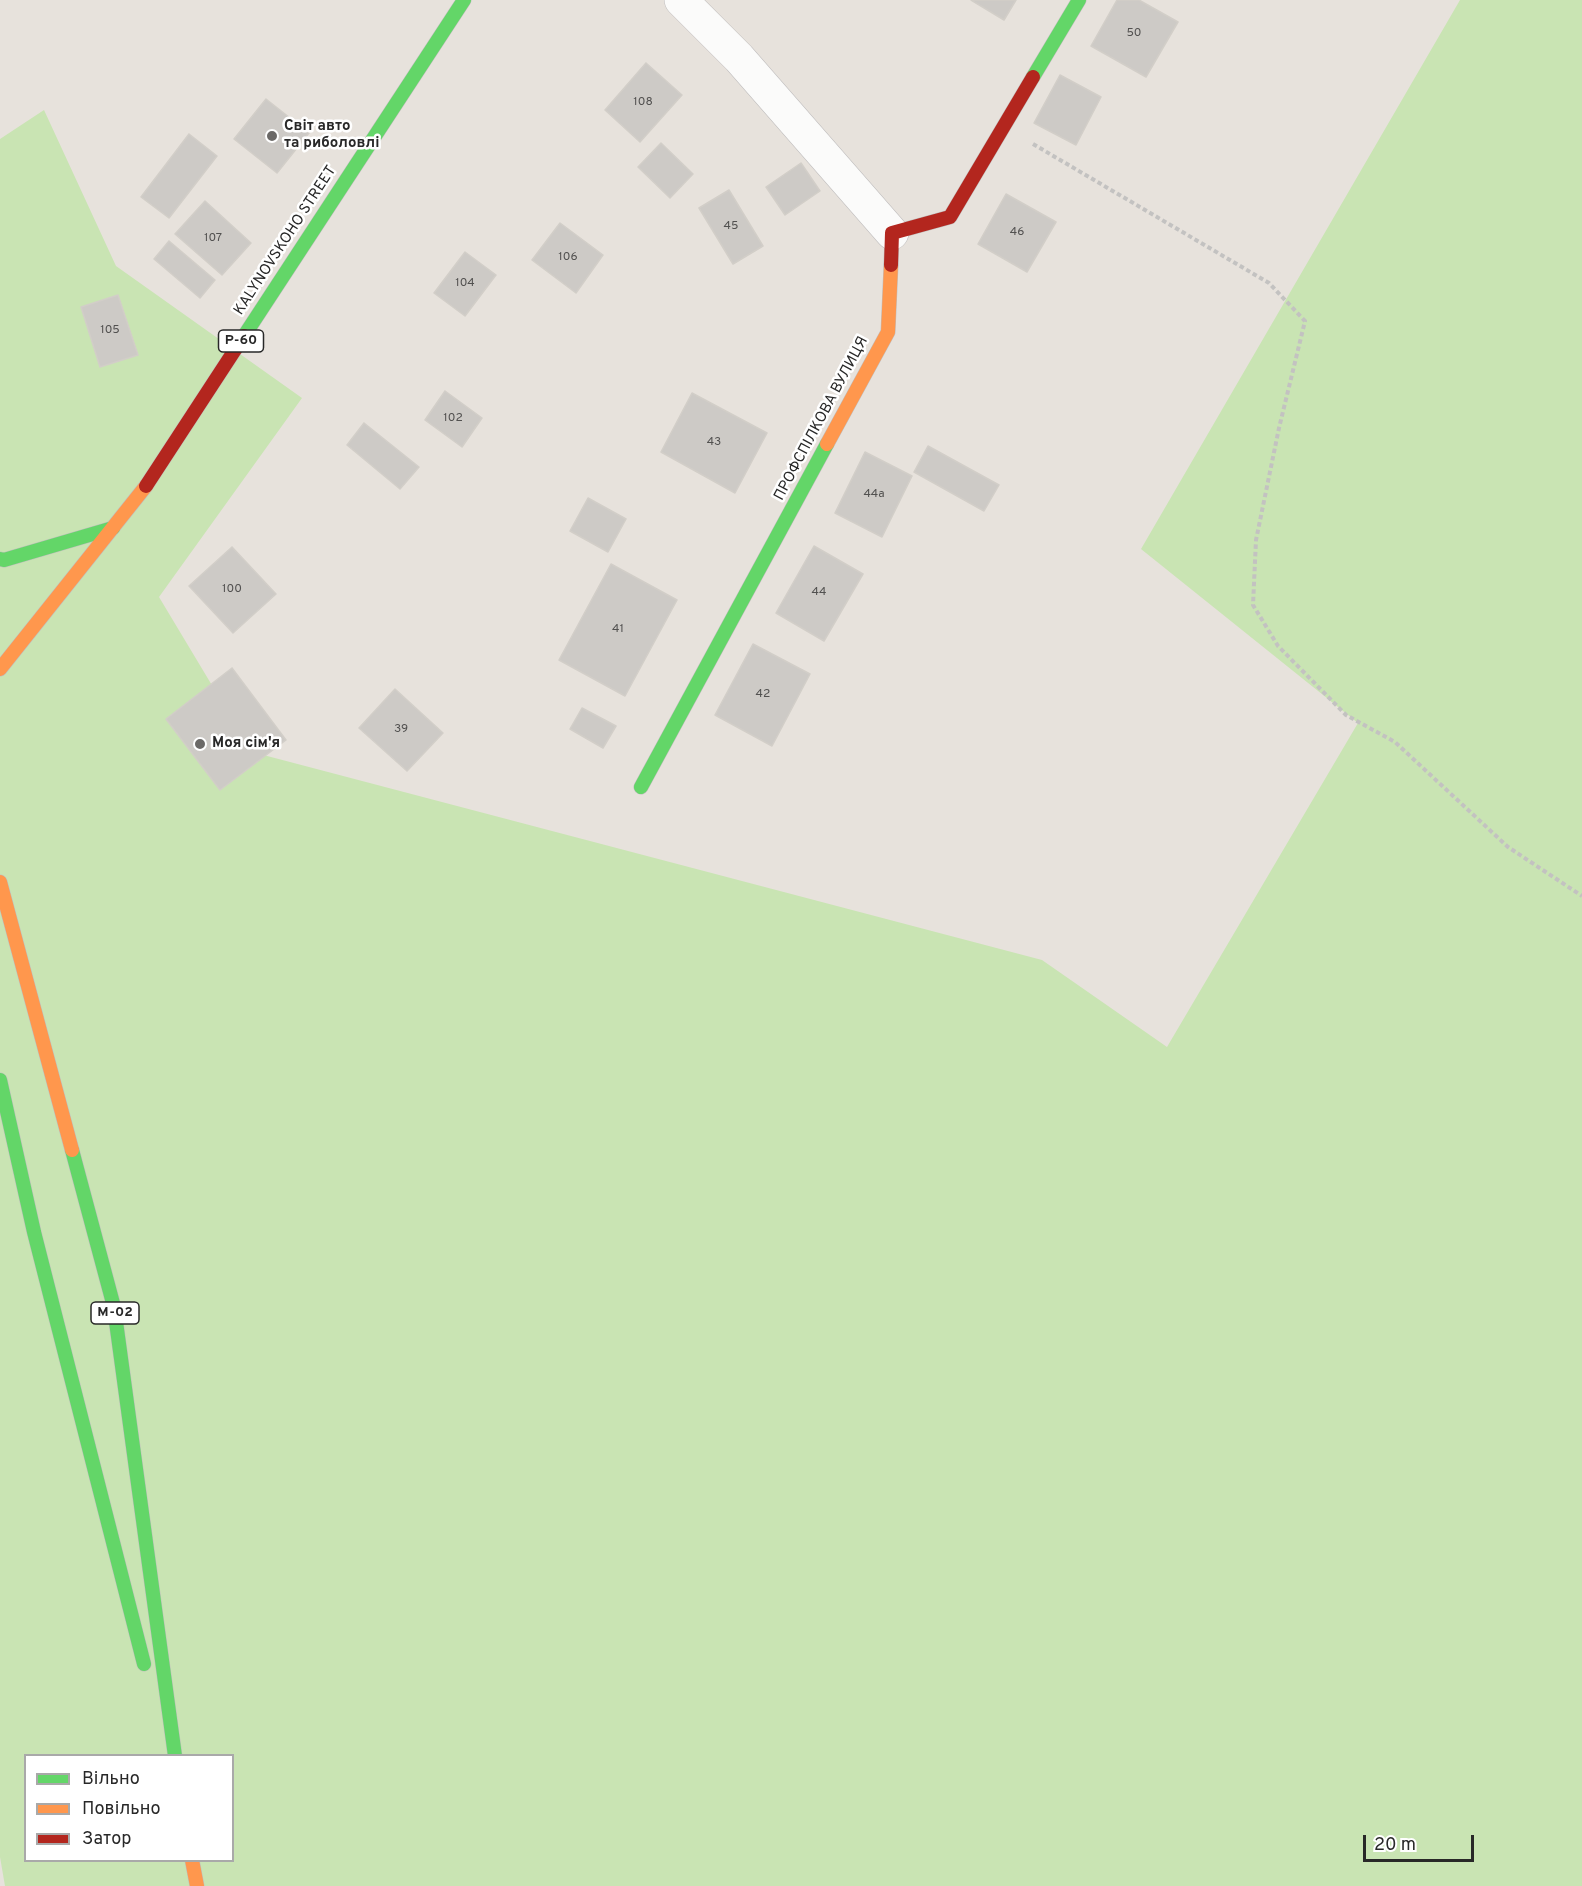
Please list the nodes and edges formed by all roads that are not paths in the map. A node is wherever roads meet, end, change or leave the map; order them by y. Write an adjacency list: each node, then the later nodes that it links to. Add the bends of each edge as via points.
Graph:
1 (464, 0): 5 (main road, KALYNOVSKOHO STREET / Р-60, via 152,479)
2 (681, 0): 4 (street, via 739,58)
3 (1078, 0): 4 (main road, via 950,217)
4 (892, 233): 8 (main road, ПРОФСПІЛКОВА ВУЛИЦЯ, via 888,332)
5 (113, 528): 6 (main road); 7 (main road, KALYNOVSKOHO STREET / Р-60)
6 (0, 559)
7 (0, 669)
8 (641, 788)
9 (0, 882): 14 (main road, М-02, via 114,1307)
10 (0, 1080): 11 (main road, via 34,1232)
11 (147, 1676)
12 (153, 1699): 13 (main road)
13 (168, 1754)
14 (175, 1754)
15 (192, 1862): 16 (main road)
16 (197, 1886)

